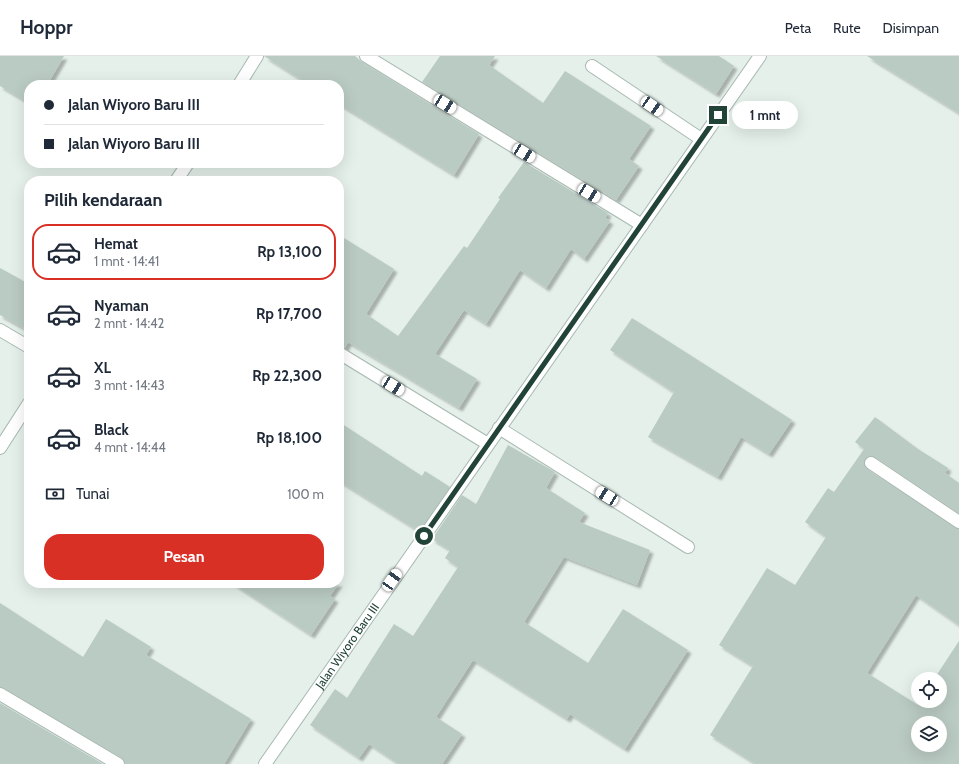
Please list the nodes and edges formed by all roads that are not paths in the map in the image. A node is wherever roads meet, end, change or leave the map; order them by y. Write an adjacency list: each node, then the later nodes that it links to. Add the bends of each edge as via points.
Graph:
1 (257, 56): 5 (street)
2 (366, 56): 7 (street)
3 (760, 56): 6 (street, Jalan Wiyoro Baru III)
4 (592, 66): 6 (street)
5 (241, 80)
6 (701, 139): 7 (street, Jalan Wiyoro Baru III)
7 (642, 225): 12 (street, Jalan Wiyoro Baru III)
8 (0, 330): 9 (street)
9 (24, 344)
10 (344, 355): 13 (street)
11 (24, 410): 14 (street)
12 (499, 428): 13 (street, Jalan Wiyoro Baru III); 17 (street)
13 (488, 444): 20 (street, Jalan Wiyoro Baru III)
14 (0, 448)
15 (871, 463): 16 (street)
16 (959, 522)
17 (688, 547)
18 (0, 694): 19 (street)
19 (118, 764)
20 (266, 764)

